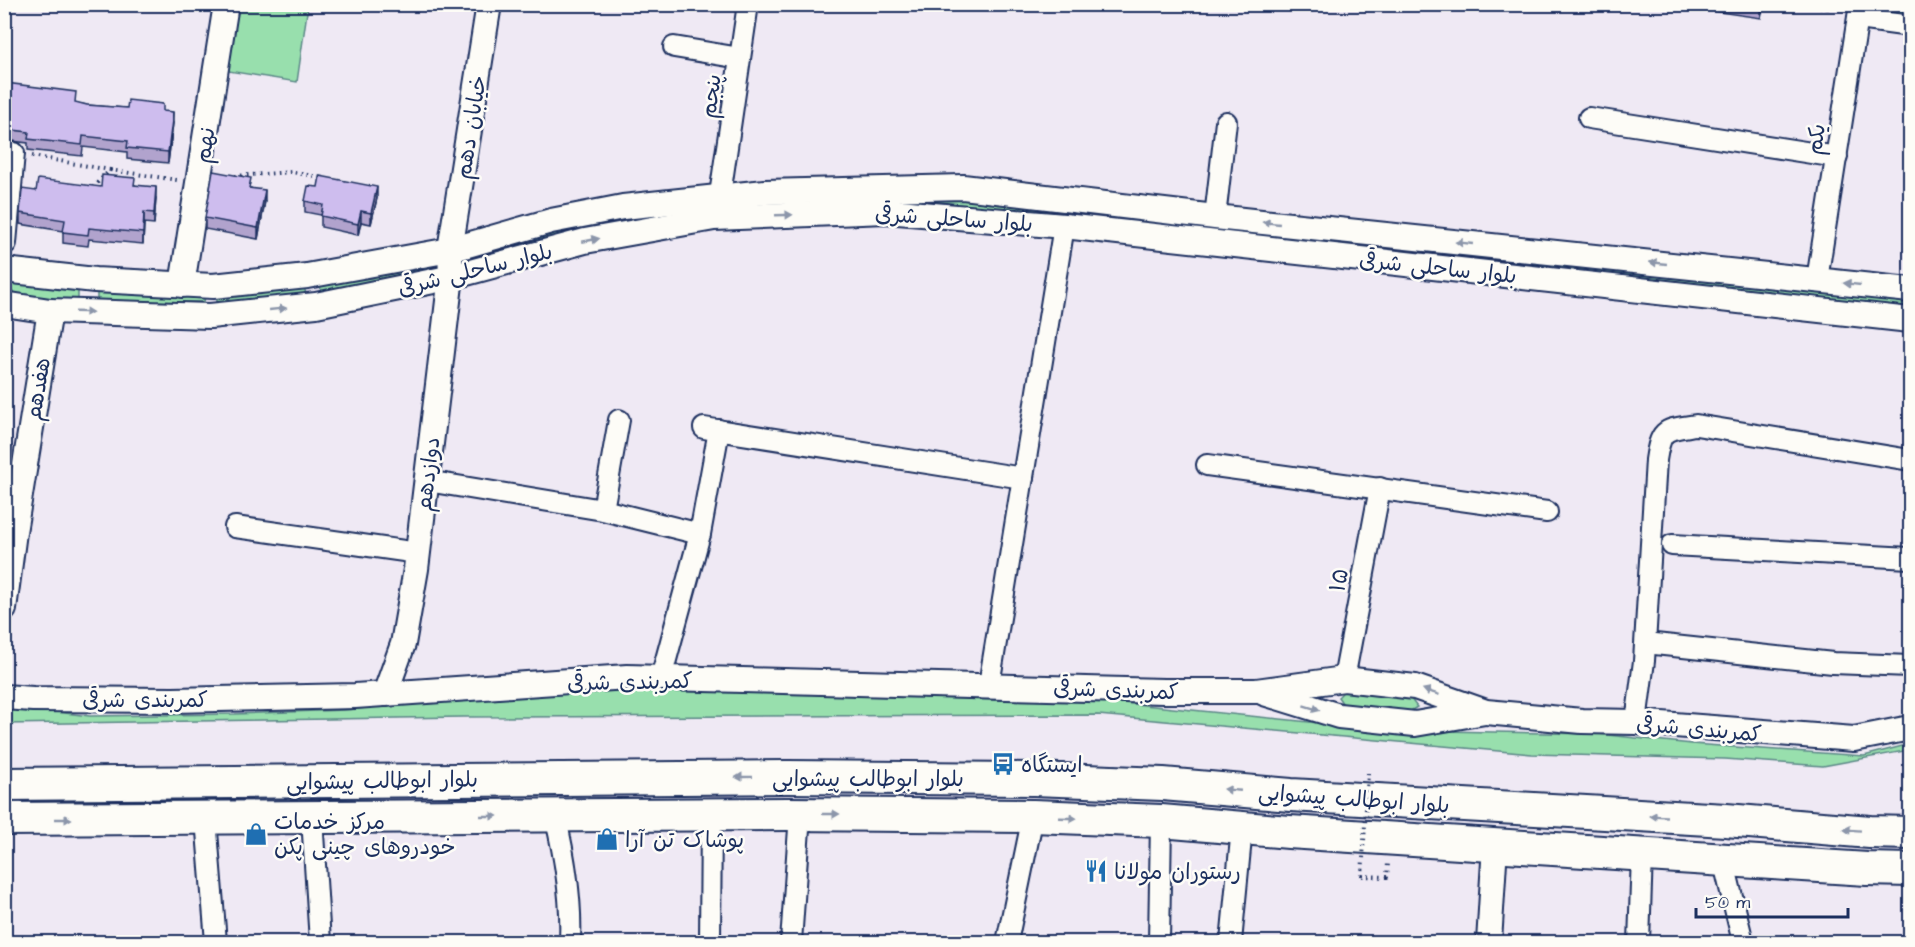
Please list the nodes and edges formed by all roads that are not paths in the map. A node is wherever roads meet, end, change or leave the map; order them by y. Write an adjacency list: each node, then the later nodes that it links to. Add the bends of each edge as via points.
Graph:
1 (226, 4): 21 (street, نهم)
2 (489, 4): 17 (street, خیابان دهم)
3 (748, 4): 7 (street, پنجم)
4 (1859, 12): 5 (street); 11 (street, یکم)
5 (1911, 26)
6 (674, 47): 7 (street)
7 (740, 58): 12 (street, پنجم)
8 (1589, 118): 11 (street)
9 (1226, 122): 14 (street)
10 (14, 153): 16 (street)
11 (1837, 157): 20 (street, یکم)
12 (720, 195): 13 (street, بلوار ساحلی شرقی, via 963,187); 17 (street, بلوار ساحلی شرقی, via 622,207 551,221)
13 (1067, 198): 14 (street, بلوار ساحلی شرقی); 15 (street)
14 (1215, 217): 20 (street, بلوار ساحلی شرقی, one-way to 14)
15 (1064, 226): 19 (street, بلوار ساحلی شرقی, one-way to 15, via 585,241 714,218 886,211); 25 (street, بلوار ساحلی شرقی); 29 (street)
16 (5, 244): 18 (street)
17 (450, 250): 19 (street, دوازدهم); 21 (street, بلوار ساحلی شرقی, via 307,276 213,286)
18 (16, 271): 21 (street, بلوار ساحلی شرقی)
19 (451, 276): 24 (street, بلوار ساحلی شرقی, one-way to 19, via 210,316 316,305); 30 (street, دوازدهم)
20 (1817, 280): 22 (street, بلوار ساحلی شرقی, one-way to 20)
21 (182, 285)
22 (1911, 290)
23 (4, 304): 24 (street, بلوار ساحلی شرقی)
24 (50, 311): 35 (street, هفدهم)
25 (1911, 320)
26 (619, 420): 32 (street)
27 (1911, 460): 50 (street, via 1696,425 1663,434 1656,460 1644,661)
28 (1207, 465): 31 (street)
29 (1023, 478): 36 (street, via 711,429); 45 (street)
30 (427, 481): 32 (street); 38 (street, دوازدهم)
31 (1380, 488): 33 (street); 44 (street, ۱۵)
32 (603, 510): 36 (street)
33 (1546, 512)
34 (235, 527): 38 (street)
35 (9, 531): 40 (street, هفدهم)
36 (700, 534): 43 (street)
37 (1672, 545): 39 (street)
38 (418, 553): 47 (street, دوازدهم, via 403,644)
39 (1911, 558)
40 (4, 609)
41 (1655, 644): 42 (street, via 1833,663)
42 (1911, 666)
43 (661, 678): 45 (street, کمربندی شرقی); 47 (street, کمربندی شرقی)
44 (1344, 679): 46 (street, کمربندی شرقی); 49 (street, کمربندی شرقی, one-way to 44, via 1415,687)
45 (989, 685): 46 (street, کمربندی شرقی)
46 (1256, 691): 49 (street, کمربندی شرقی, one-way to 49, via 1339,716 1415,724)
47 (385, 694): 48 (street, کمربندی شرقی, via 173,700)
48 (4, 697)
49 (1486, 712): 50 (street, کمربندی شرقی)
50 (1636, 722): 51 (street, کمربندی شرقی, via 1854,739)
51 (1911, 728)
52 (4, 784): 62 (highway, بلوار ابوطالب پیشوایی, one-way to 52, via 1034,779 776,777)
53 (800, 814): 54 (highway, بلوار ابوطالب پیشوایی); 56 (highway, بلوار ابوطالب پیشوایی, one-way to 56); 71 (street)
54 (711, 815): 55 (highway, بلوار ابوطالب پیشوایی); 70 (street)
55 (555, 816): 57 (highway, بلوار ابوطالب پیشوایی, one-way to 55); 69 (street, via 565,856)
56 (1033, 816): 60 (highway, بلوار ابوطالب پیشوایی, one-way to 60); 72 (street)
57 (312, 818): 59 (highway, بلوار ابوطالب پیشوایی); 68 (street)
58 (4, 819): 59 (highway, بلوار ابوطالب پیشوایی, one-way to 59)
59 (206, 819): 67 (street)
60 (1161, 821): 61 (highway, بلوار ابوطالب پیشوایی); 73 (street)
61 (1242, 828): 63 (highway, بلوار ابوطالب پیشوایی); 74 (street)
62 (1911, 833)
63 (1495, 845): 64 (highway, بلوار ابوطالب پیشوایی); 75 (street)
64 (1642, 854): 65 (highway, بلوار ابوطالب پیشوایی); 76 (street)
65 (1723, 859): 66 (highway, بلوار ابوطالب پیشوایی); 77 (street)
66 (1911, 870)
67 (216, 942)
68 (320, 942)
69 (570, 942)
70 (710, 942)
71 (791, 942)
72 (1007, 942)
73 (1159, 942)
74 (1231, 942)
75 (1490, 942)
76 (1639, 942)
77 (1743, 942)

